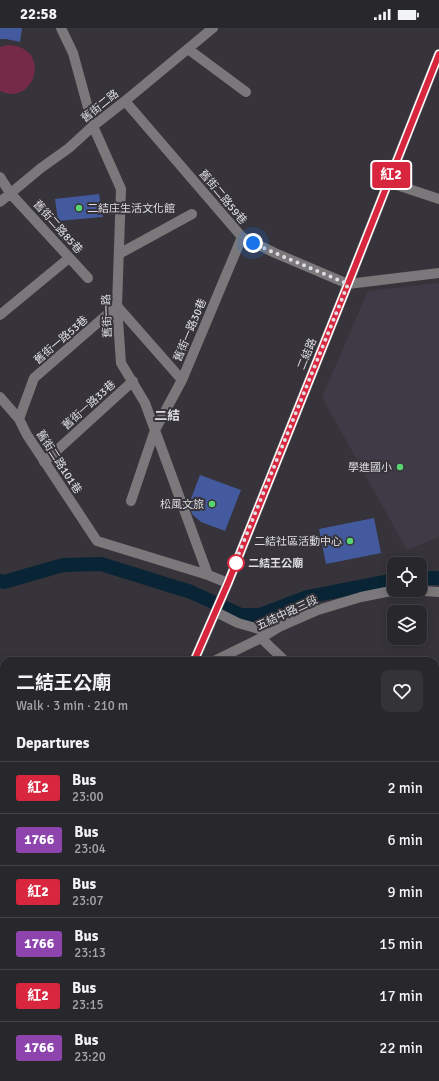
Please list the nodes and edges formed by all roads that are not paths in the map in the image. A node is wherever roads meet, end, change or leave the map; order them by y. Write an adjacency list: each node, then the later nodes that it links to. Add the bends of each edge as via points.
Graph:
1 (61, 28): 7 (street, 舊街一路, via 73,53)
2 (213, 28): 3 (street, 舊街二路)
3 (188, 49): 5 (street); 6 (street, 舊街二路)
4 (439, 54): 9 (street, 二結路)
5 (246, 92)
6 (125, 101): 7 (street, 舊街二路); 14 (street, 舊街二路59巷)
7 (93, 126): 10 (street, 舊街二路, via 69,148); 15 (street, 舊街一路, via 121,189)
8 (0, 177): 10 (street, 舊街二路85巷)
9 (388, 182): 11 (street); 19 (street, 二結路)
10 (10, 193): 12 (street, 舊街二路); 16 (street, 舊街二路85巷)
11 (439, 199)
12 (0, 202)
13 (192, 214): 15 (street)
14 (242, 237): 19 (street, 舊街二路59巷); 22 (street, 舊街一路30巷)
15 (119, 254): 20 (street, 舊街一路)
16 (69, 258): 18 (street, 舊街二路85巷); 21 (street)
17 (439, 274): 19 (street)
18 (88, 278)
19 (348, 284): 30 (street, 二結路)
20 (117, 306): 22 (street); 23 (street, 舊街一路, via 121,363); 25 (street, 舊街一路53巷, via 34,378)
21 (0, 315)
22 (182, 380): 26 (street, 舊街一路30巷)
23 (133, 381): 26 (street, 舊街一路); 27 (street, 舊街一路33巷)
24 (0, 397): 25 (street, 舊街二路101巷)
25 (19, 419): 27 (street, 舊街二路101巷)
26 (155, 430): 28 (street, 舊街一路30巷); 29 (street, 舊街一路)
27 (44, 462): 29 (street, 舊街二路101巷, via 97,541)
28 (131, 501)
29 (208, 575): 30 (street)
30 (228, 583): 34 (street, 二結路)
31 (427, 591): 33 (street)
32 (387, 592): 35 (street, 五結中路三段, via 318,610)
33 (439, 592)
34 (217, 610): 35 (street, via 238,623 259,629); 37 (street, 二結路)
35 (279, 627): 36 (street, 五結中路三段)
36 (261, 638): 38 (street, 五結中路三段); 39 (street)
37 (196, 657)
38 (222, 657)
39 (281, 657)

